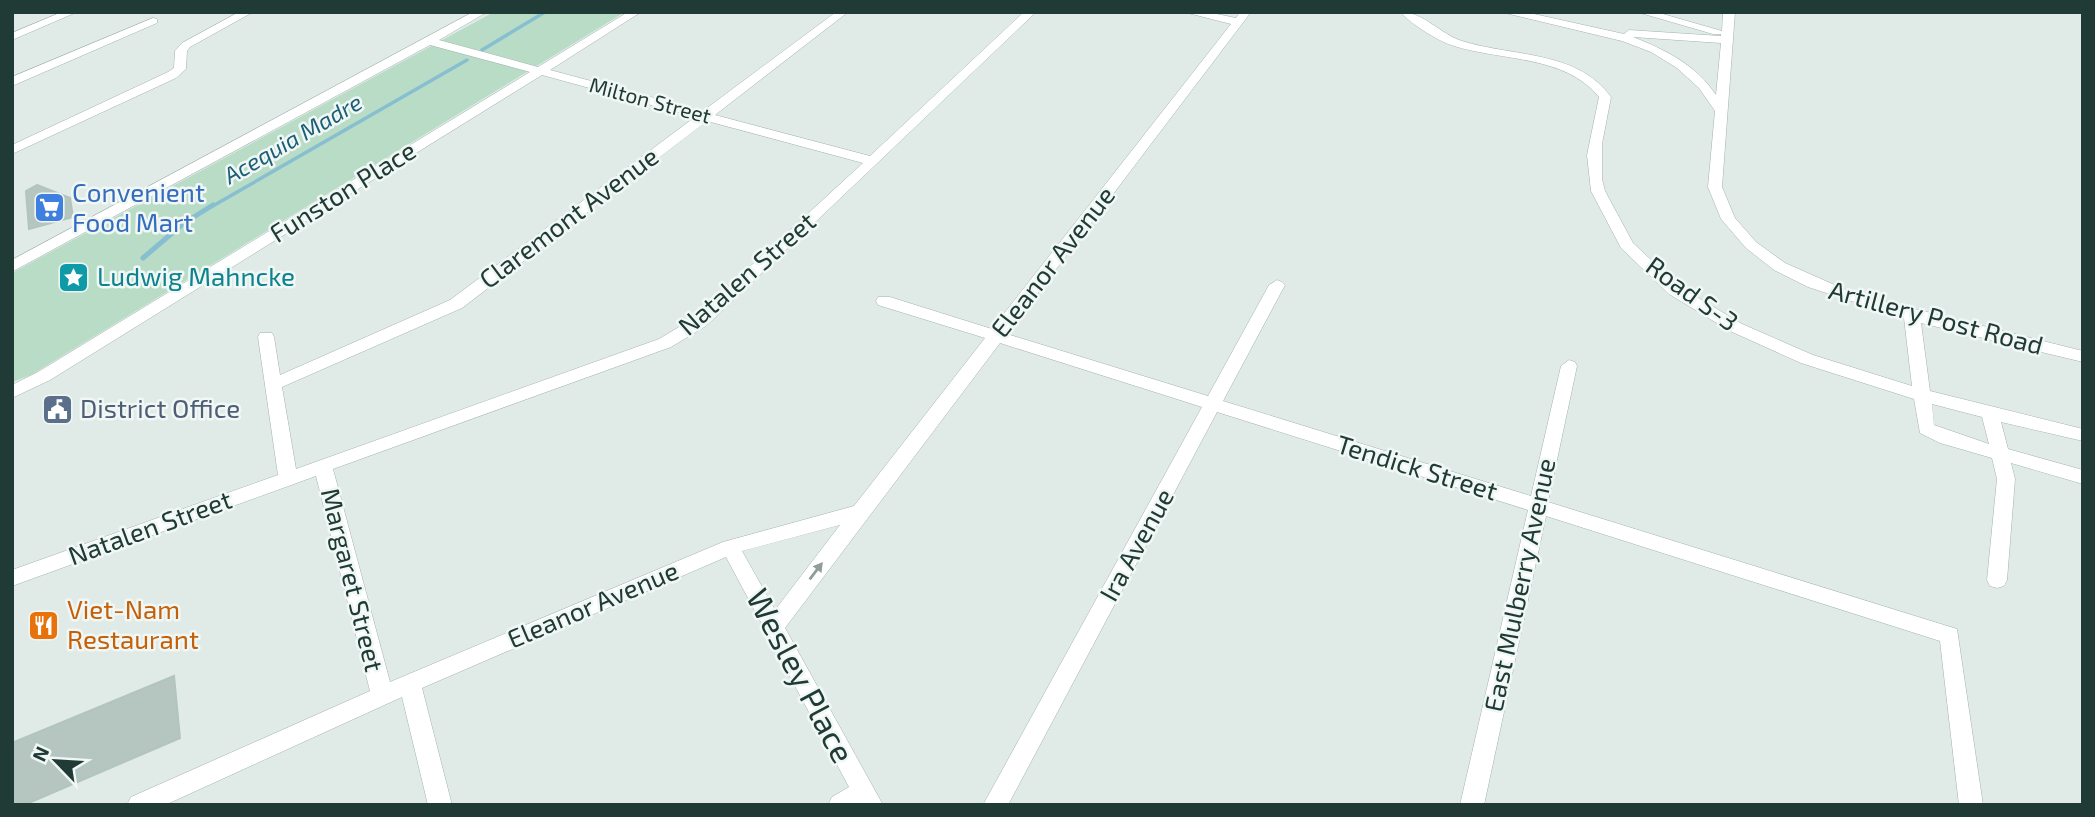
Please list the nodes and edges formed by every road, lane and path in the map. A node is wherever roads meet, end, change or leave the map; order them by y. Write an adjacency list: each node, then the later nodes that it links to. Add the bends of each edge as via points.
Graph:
1 (72, 12): 18 (street)
2 (224, 12): 13 (street)
3 (482, 12): 20 (street)
4 (636, 12): 21 (street, Funston Place)
5 (843, 12): 24 (street, Claremont Avenue)
6 (1031, 12): 26 (street, Natalen Street)
7 (1189, 12): 14 (street)
8 (1405, 12): 17 (street, Road S-3)
9 (1431, 12): 17 (street)
10 (1506, 12): 16 (street)
11 (1642, 12): 19 (street)
12 (1729, 12): 19 (street, Artillery Post Road)
13 (243, 14): 25 (street, via 186,45 180,69 172,75)
14 (1242, 17): 32 (street, Eleanor Avenue)
15 (153, 21): 22 (street)
16 (1579, 26): 19 (street); 23 (street, via 1632,41 1681,66 1709,90)
17 (1435, 31): 37 (street, Road S-3, via 1460,44 1565,68 1601,88 1605,97 1593,160 1598,191 1621,237 1663,279 1721,318 1790,354)
18 (12, 37)
19 (1727, 38): 23 (street, Artillery Post Road)
20 (429, 41): 21 (street, Milton Street); 27 (street)
21 (541, 71): 24 (street, Milton Street); 36 (street, Funston Place)
22 (12, 82)
23 (1720, 110): 30 (street, Artillery Post Road, via 1715,187 1722,208 1747,238 1803,279 1850,299)
24 (705, 116): 26 (street, Milton Street); 35 (street, Claremont Avenue, via 456,304)
25 (12, 150)
26 (871, 161): 42 (street, Natalen Street, via 700,322 665,343)
27 (12, 265)
28 (1277, 285): 38 (street, Ira Avenue)
29 (884, 301): 32 (street, Tendick Street)
30 (1912, 315): 33 (street, Artillery Post Road); 37 (street)
31 (266, 337): 35 (street, Margaret Street)
32 (996, 337): 38 (street, Tendick Street); 46 (street, Eleanor Avenue)
33 (2083, 357)
34 (1569, 366): 45 (street, East Mulberry Avenue)
35 (271, 384): 44 (street, Margaret Street)
36 (12, 392)
37 (1922, 394): 39 (street, Road S-3); 41 (street, via 1926,429)
38 (1215, 405): 45 (street, Tendick Street); 57 (street, Ira Avenue)
39 (1990, 412): 40 (street, Road S-3); 41 (street)
40 (2083, 435)
41 (2000, 454): 43 (street); 49 (street, via 2006,479)
42 (323, 465): 44 (street, Natalen Street); 52 (street, Margaret Street)
43 (2083, 477)
44 (289, 478): 48 (street, Natalen Street)
45 (1537, 505): 58 (street, East Mulberry Avenue); 59 (street, Tendick Street, via 1950,635)
46 (860, 512): 47 (street, Eleanor Avenue); 50 (street, Eleanor Avenue, one-way to 46)
47 (730, 547): 50 (street, Wesley Place); 51 (street, Eleanor Avenue)
48 (12, 578)
49 (1997, 580)
50 (775, 626): 53 (street, Wesley Place)
51 (410, 682): 52 (street, Eleanor Avenue); 55 (street, Margaret Street)
52 (382, 695): 54 (street)
53 (867, 798): 56 (street)
54 (139, 805)
55 (440, 805)
56 (840, 805)
57 (995, 805)
58 (1472, 805)
59 (1971, 805)

